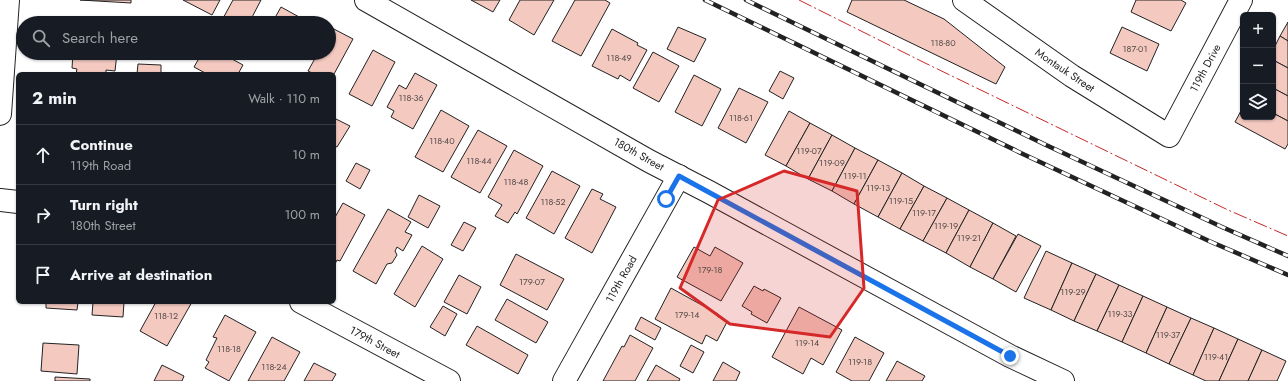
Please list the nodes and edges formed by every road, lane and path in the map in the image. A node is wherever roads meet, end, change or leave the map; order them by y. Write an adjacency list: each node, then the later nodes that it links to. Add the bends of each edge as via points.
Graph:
1 (8, 0): 5 (street)
2 (366, 0): 7 (street, 180th Street)
3 (964, 0): 6 (street, Montauk Street, via 1072,76)
4 (1241, 0): 6 (street, 119th Drive)
5 (0, 114)
6 (1169, 136)
7 (679, 176): 12 (street, 119th Road); 13 (street, 180th Street, via 1010,356)
8 (0, 200): 9 (street)
9 (16, 202)
10 (305, 304): 11 (street, 179th Street)
11 (449, 381)
12 (564, 381)
13 (1063, 381)

